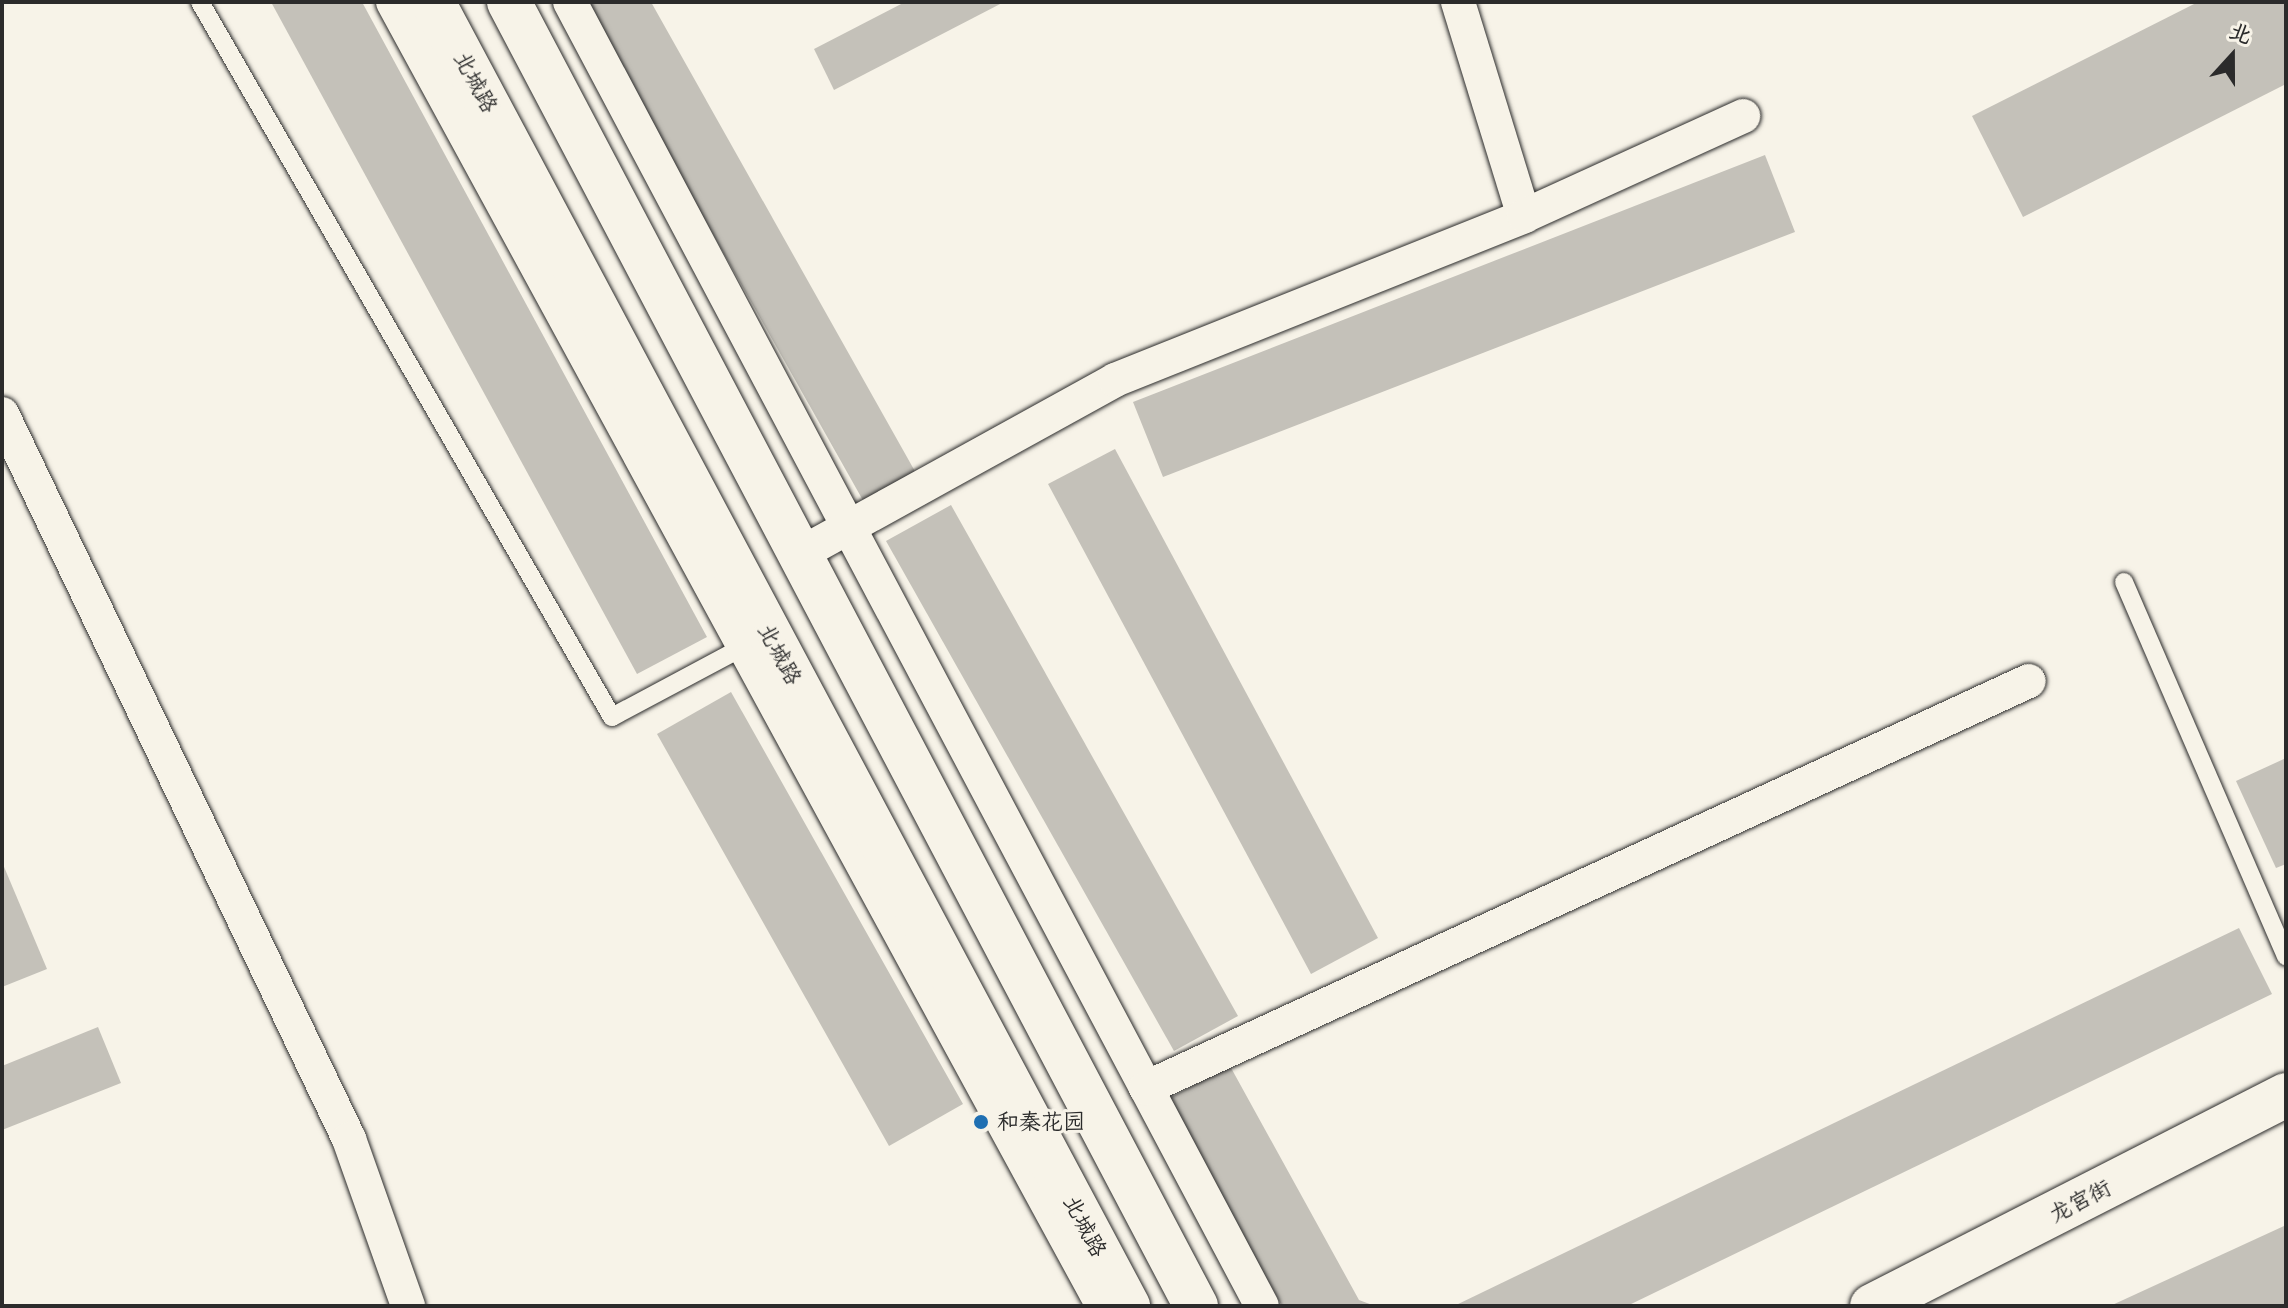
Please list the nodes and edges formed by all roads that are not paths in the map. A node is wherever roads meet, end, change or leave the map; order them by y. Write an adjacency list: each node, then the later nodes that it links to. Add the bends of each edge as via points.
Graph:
1 (200, 2): 13 (lane, via 612,717)
2 (393, 2): 13 (street)
3 (433, 2): 20 (main road, 北城路)
4 (509, 2): 11 (main road)
5 (570, 2): 10 (street)
6 (1458, 2): 8 (street)
7 (1743, 116): 8 (street)
8 (1524, 216): 10 (street, via 1115,380)
9 (2, 414): 18 (street, via 349,1139)
10 (850, 528): 11 (street); 16 (street)
11 (800, 554): 21 (main road)
12 (2124, 582): 15 (lane)
13 (741, 648): 19 (street)
14 (2029, 681): 16 (street)
15 (2286, 956)
16 (1146, 1088): 22 (street)
17 (2286, 1095): 23 (main road, 龙宫街)
18 (408, 1306)
19 (1103, 1306)
20 (1128, 1306)
21 (1196, 1306)
22 (1262, 1306)
23 (1872, 1306)

